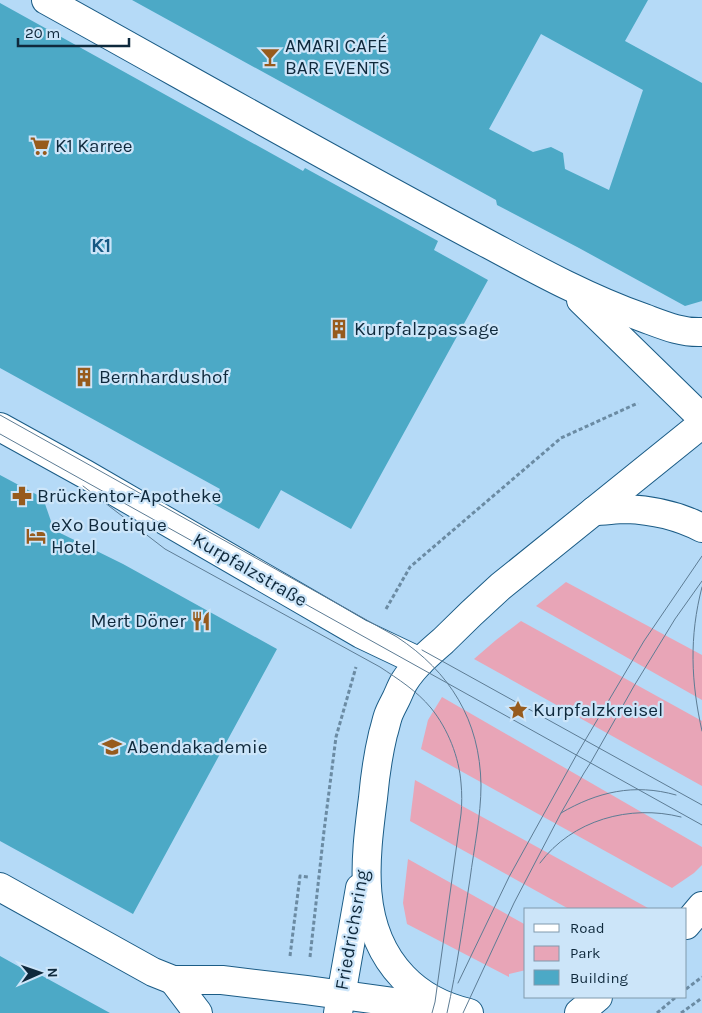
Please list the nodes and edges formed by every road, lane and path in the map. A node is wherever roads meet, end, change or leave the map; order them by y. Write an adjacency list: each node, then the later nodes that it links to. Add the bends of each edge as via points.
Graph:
1 (46, 0): 2 (street)
2 (566, 285): 3 (street, via 616,309 679,330); 4 (street)
3 (702, 332)
4 (702, 418)
5 (702, 424): 7 (street)
6 (0, 427): 9 (street, Kurpfalzstraße, via 369,638)
7 (594, 511): 8 (street, via 626,509 657,512); 9 (street, via 501,586)
8 (702, 528)
9 (420, 662): 10 (street, via 404,682 388,717 377,759)
10 (367, 847): 24 (street, Friedrichsring); 25 (street, via 370,912 386,955 405,979 424,995 448,1008)
11 (308, 877): 17 (path, via 300,876)
12 (0, 887): 19 (street)
13 (702, 906): 15 (street)
14 (702, 923): 16 (street)
15 (687, 925)
16 (687, 926)
17 (291, 945)
18 (702, 977): 20 (path)
19 (173, 980): 24 (street, via 222,980 306,990); 26 (street)
20 (687, 988)
21 (597, 998): 27 (street)
22 (675, 998): 28 (path)
23 (702, 998): 29 (path)
24 (339, 1004): 25 (street)
25 (466, 1012)
26 (198, 1013)
27 (579, 1013)
28 (657, 1013)
29 (682, 1013)

